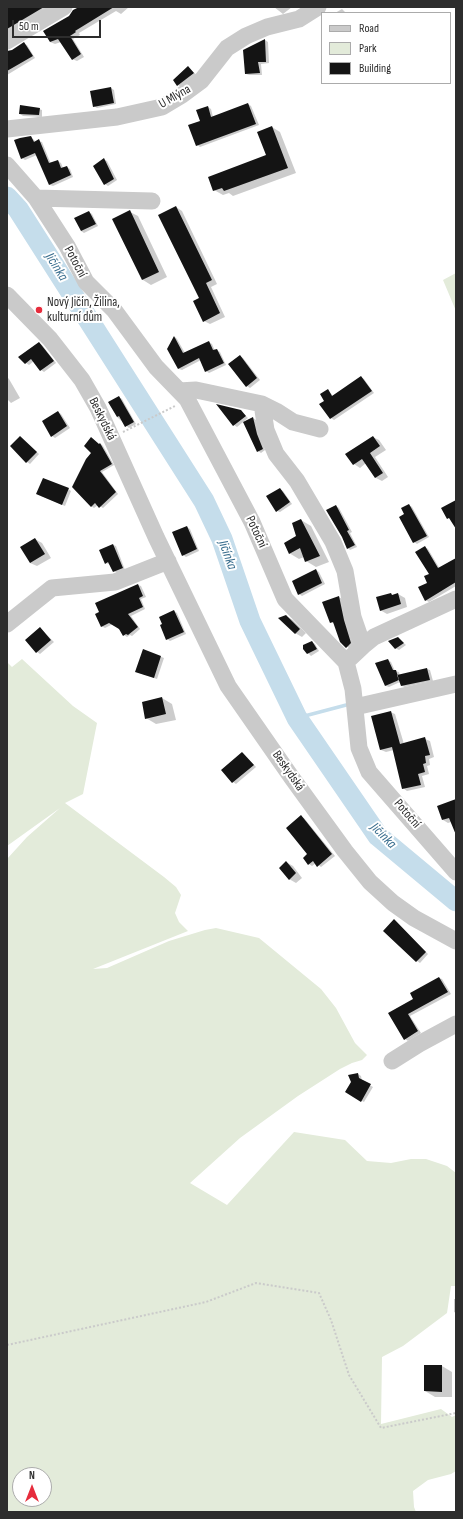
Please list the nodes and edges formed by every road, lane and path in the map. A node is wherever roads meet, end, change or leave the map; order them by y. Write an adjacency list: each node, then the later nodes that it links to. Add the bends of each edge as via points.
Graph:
1 (64, 7): 3 (street)
2 (318, 7): 4 (street, U Mlýna, via 299,19 246,36 227,48 201,81 162,107 117,118)
3 (7, 41)
4 (7, 129)
5 (7, 165): 6 (street, Potoční)
6 (36, 198): 7 (street); 9 (street, Potoční, via 67,246 86,282 114,310 156,367)
7 (152, 201)
8 (7, 295): 13 (street, Beskydská, via 50,338 82,380)
9 (179, 391): 10 (street, via 196,390); 18 (street, Potoční, via 252,522 285,599)
10 (262, 404): 12 (street, via 294,422); 17 (street, via 266,430 276,454 297,481 334,542 345,571 353,617)
11 (165, 411): 13 (path)
12 (320, 429)
13 (111, 438): 14 (street, Beskydská)
14 (168, 561): 16 (street, via 115,582 52,588); 22 (street, Beskydská, via 228,686 345,851 370,882 392,903)
15 (456, 598): 17 (street, via 374,637)
16 (7, 624)
17 (363, 646): 18 (street)
18 (346, 662): 20 (street, Potoční)
19 (456, 684): 20 (street)
20 (355, 707): 21 (street, Potoční, via 359,748 370,772)
21 (456, 872)
22 (456, 941)
23 (456, 1024): 24 (street)
24 (392, 1061)
25 (7, 1345): 26 (path, via 206,1302 256,1284 319,1293 349,1375 381,1428)
26 (456, 1413)

